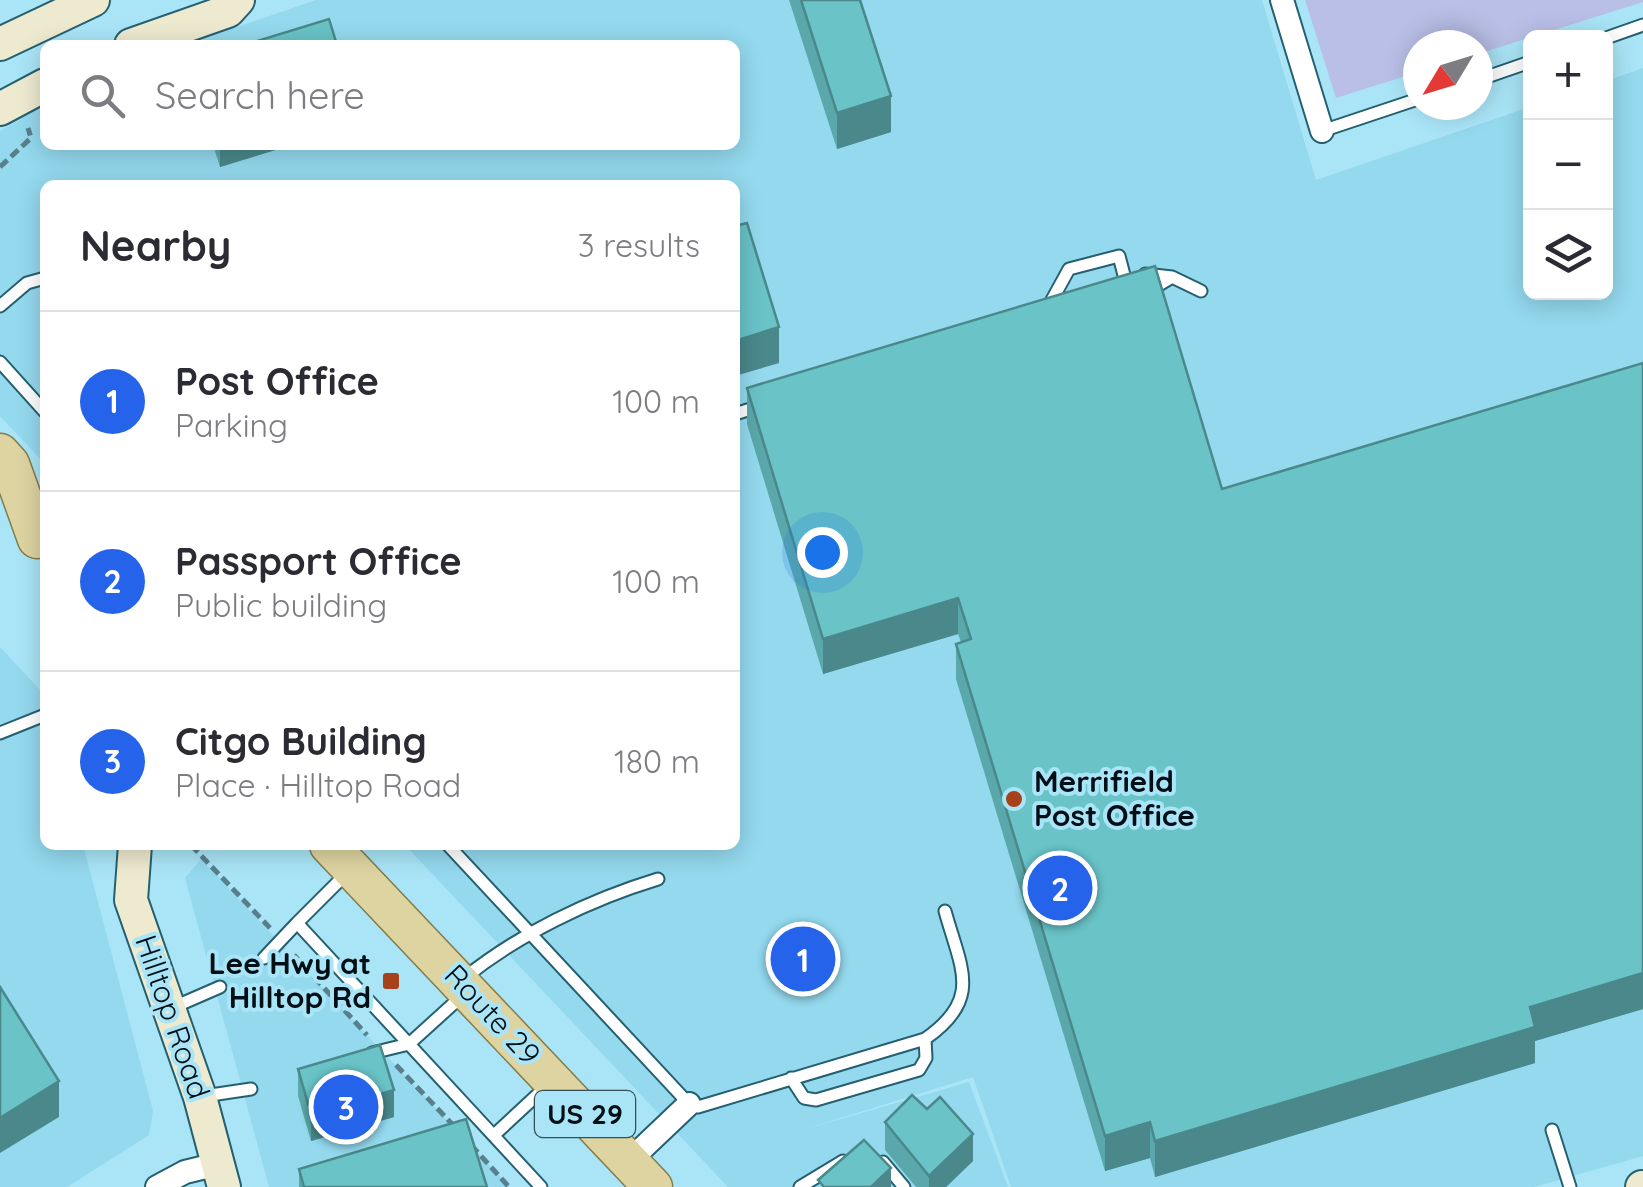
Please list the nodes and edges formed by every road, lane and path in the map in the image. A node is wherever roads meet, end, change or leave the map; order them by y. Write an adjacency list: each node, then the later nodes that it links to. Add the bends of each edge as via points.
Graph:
1 (93, 0): 7 (street)
2 (238, 0): 6 (street, via 228,11)
3 (1282, 0): 14 (street)
4 (1643, 26): 5 (lane)
5 (1613, 36)
6 (145, 40)
7 (0, 44)
8 (1523, 64): 9 (lane)
9 (1493, 75)
10 (40, 88): 12 (street)
11 (1403, 105): 14 (lane)
12 (0, 109)
13 (28, 128): 15 (path, via 26,145)
14 (1322, 131)
15 (0, 167)
16 (1172, 277): 18 (lane); 19 (lane); 22 (lane, via 1151,273 1120,282 1119,256 1069,269)
17 (40, 279): 20 (lane)
18 (1201, 291)
19 (1130, 296)
20 (0, 306)
21 (1061, 306): 22 (lane)
22 (1046, 310): 23 (lane)
23 (1029, 314)
24 (0, 362): 26 (lane)
25 (768, 403): 27 (lane)
26 (40, 406)
27 (740, 412)
28 (0, 453): 30 (main road)
29 (0, 524): 31 (main road)
30 (40, 540)
31 (40, 543)
32 (40, 717): 33 (lane)
33 (0, 733)
34 (196, 850): 42 (path)
35 (453, 850): 41 (lane)
36 (128, 854): 46 (street, Hilltop Road, via 132,900)
37 (340, 857): 40 (lane); 44 (main road, Route 29 / US 29)
38 (658, 879): 41 (lane, via 591,903)
39 (945, 911): 47 (lane, via 966,984 948,1023)
40 (297, 923): 42 (lane); 48 (lane)
41 (532, 936): 44 (lane, via 498,951); 54 (lane)
42 (281, 940): 43 (lane); 49 (path)
43 (264, 958)
44 (465, 985): 48 (lane); 51 (main road, Route 29 / US 29)
45 (220, 987): 46 (lane)
46 (170, 1009): 53 (street, Hilltop Road)
47 (924, 1039): 50 (lane); 50 (lane, via 924,1065 902,1075 816,1100 804,1098)
48 (409, 1044): 49 (lane); 55 (lane)
49 (378, 1052): 60 (path)
50 (791, 1078): 54 (lane, via 710,1104)
51 (554, 1080): 55 (lane); 57 (main road, Route 29 / US 29)
52 (251, 1089): 53 (lane)
53 (200, 1097): 58 (street, Hilltop Road)
54 (689, 1104): 57 (street)
55 (484, 1130): 61 (lane)
56 (1552, 1130): 64 (lane)
57 (641, 1174)
58 (221, 1176): 59 (street, via 185,1172)
59 (157, 1187)
60 (510, 1187)
61 (541, 1187)
62 (800, 1187): 63 (lane, via 866,1150)
63 (904, 1187)
64 (1570, 1187)

